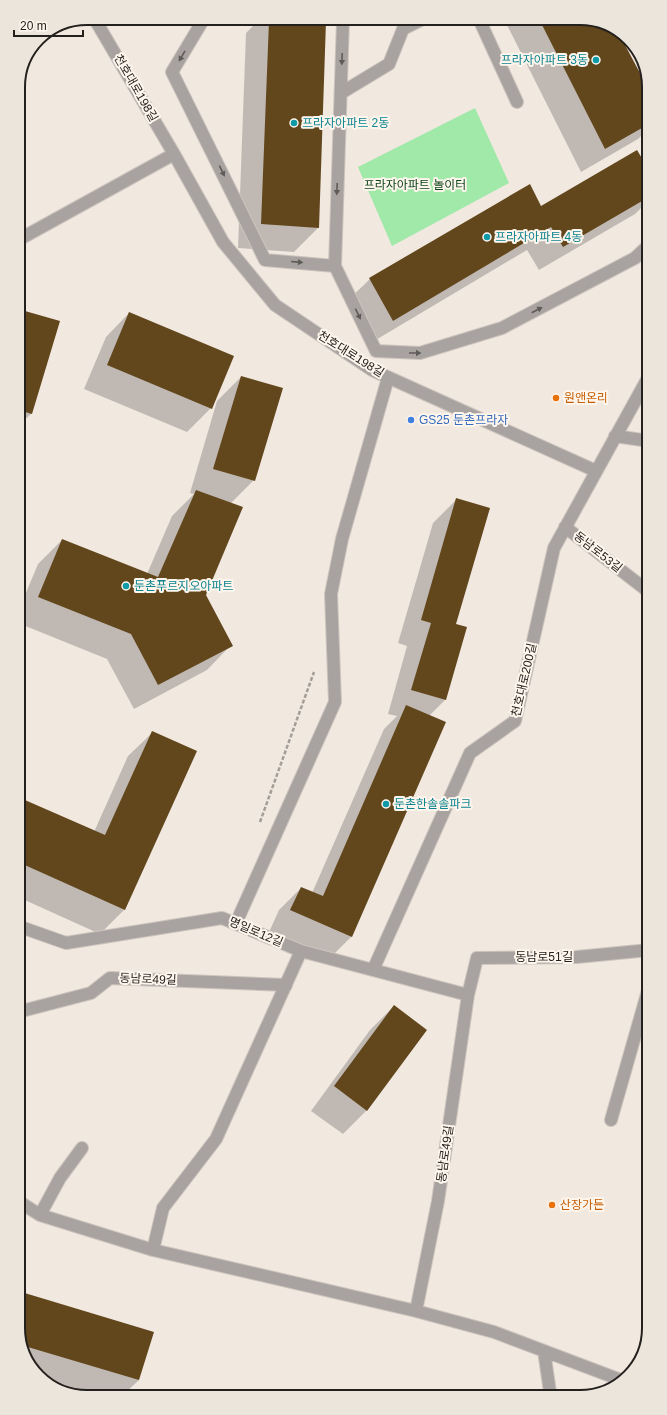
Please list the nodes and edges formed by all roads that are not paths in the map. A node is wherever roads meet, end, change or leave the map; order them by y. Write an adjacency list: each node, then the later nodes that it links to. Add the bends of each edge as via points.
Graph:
1 (98, 25): 8 (street, 천호대로198길)
2 (200, 25): 11 (street, one-way to 11, via 172,72 266,260)
3 (343, 25): 6 (street, one-way to 6)
4 (411, 25): 6 (street, via 403,29 389,64)
5 (482, 25): 7 (street)
6 (341, 93): 11 (street, one-way to 11)
7 (517, 102)
8 (174, 154): 9 (street); 12 (street, 천호대로198길, via 223,242 275,305)
9 (25, 236)
10 (642, 252): 11 (street, one-way to 10, via 376,352 420,353 502,328)
11 (334, 266)
12 (388, 378): 16 (street, 천호대로198길); 19 (street, via 342,540 331,594 335,702)
13 (642, 389): 14 (street, 천호대로200길)
14 (616, 436): 15 (street); 16 (street, 천호대로200길)
15 (642, 440)
16 (596, 471): 17 (street, 천호대로200길)
17 (565, 527): 18 (street, 동남로53길); 23 (street, 천호대로200길, via 554,548 515,721 470,753)
18 (642, 587)
19 (236, 923): 20 (street, 명일로12길, via 222,918 66,943); 21 (street, 명일로12길)
20 (25, 928)
21 (302, 951): 23 (street, 명일로12길); 24 (street)
22 (642, 951): 25 (street, 동남로51길, via 577,957 477,958)
23 (373, 970): 25 (street, 명일로12길)
24 (286, 984): 26 (street, 동남로49길, via 110,978 91,992); 32 (street, via 216,1139 163,1208)
25 (468, 995): 33 (street, 동남로49길, via 438,1201)
26 (25, 1010)
27 (642, 1012): 28 (street)
28 (611, 1120)
29 (82, 1148): 31 (street, via 60,1178)
30 (25, 1205): 31 (street)
31 (40, 1215): 32 (street)
32 (152, 1250): 33 (street)
33 (416, 1311): 34 (street, via 494,1332)
34 (544, 1351): 35 (street); 36 (street)
35 (616, 1378)
36 (550, 1390)

